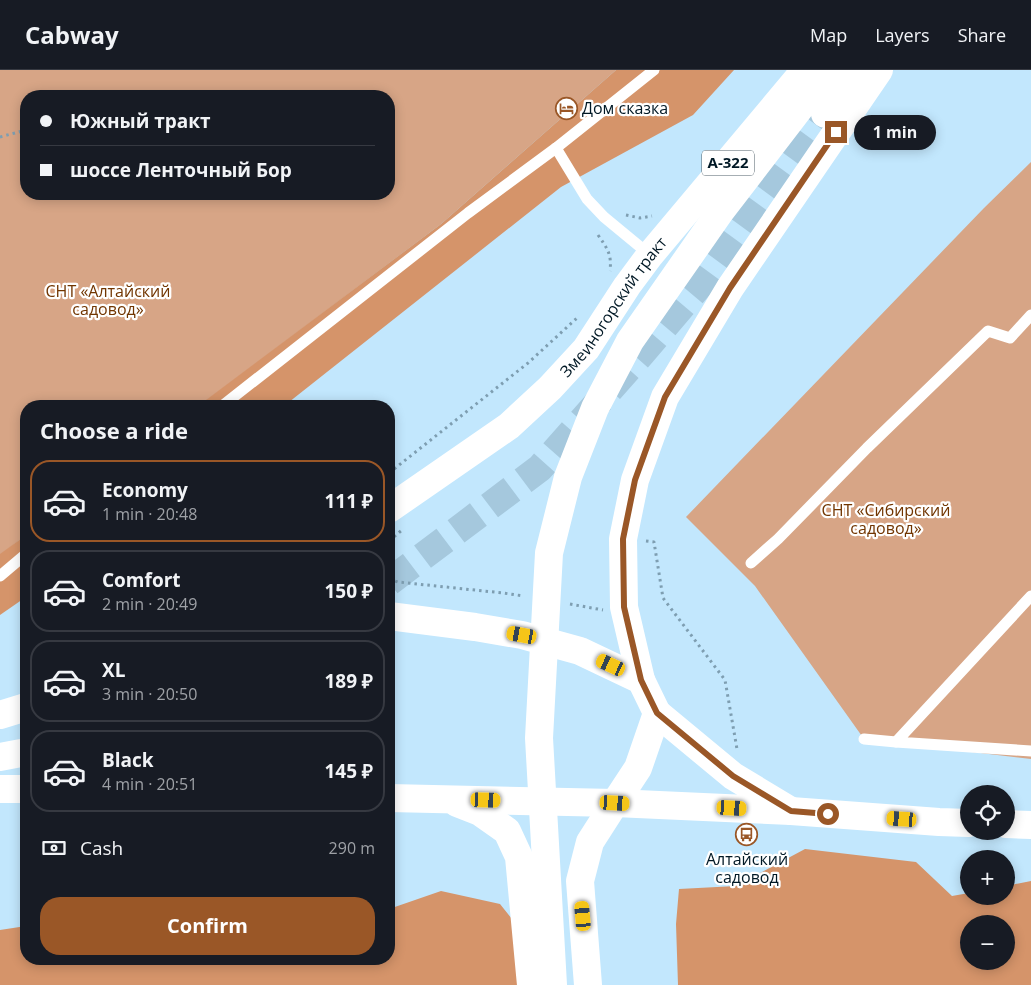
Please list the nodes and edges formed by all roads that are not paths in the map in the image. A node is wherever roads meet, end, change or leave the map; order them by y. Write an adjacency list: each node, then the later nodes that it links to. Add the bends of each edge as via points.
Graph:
1 (654, 70): 7 (lane)
2 (805, 70): 8 (main road, Змеиногорский тракт / А-322)
3 (828, 70): 34 (main road, via 720,212 630,341 595,408 568,477 549,553 539,738)
4 (860, 70): 6 (main road)
5 (879, 70): 17 (main road, via 730,288 665,397 635,480 623,539 624,607)
6 (825, 114)
7 (556, 148): 8 (lane, via 587,199); 10 (lane)
8 (650, 255): 11 (main road, Змеиногорский тракт / А-322, via 586,349 550,388 509,426)
9 (1031, 315): 13 (lane, via 1010,338 988,332)
10 (230, 400)
11 (395, 505)
12 (20, 559): 14 (lane)
13 (751, 564)
14 (0, 576)
15 (1031, 596): 22 (lane)
16 (395, 617): 17 (main road, via 522,635 580,651)
17 (641, 680): 19 (main road)
18 (20, 709): 20 (main road)
19 (657, 713): 28 (main road, via 638,768); 29 (main road, via 733,776)
20 (0, 715)
21 (864, 739): 22 (lane)
22 (896, 742): 23 (lane)
23 (1031, 751)
24 (0, 789): 25 (main road)
25 (20, 789)
26 (395, 798): 27 (main road)
27 (449, 799): 28 (main road); 33 (main road, via 480,812 507,831 519,856)
28 (615, 803): 29 (main road); 35 (main road, via 590,842 580,882)
29 (791, 811): 30 (main road)
30 (960, 822)
31 (1015, 824): 32 (main road)
32 (1031, 825)
33 (532, 985)
34 (553, 985)
35 (588, 985)

